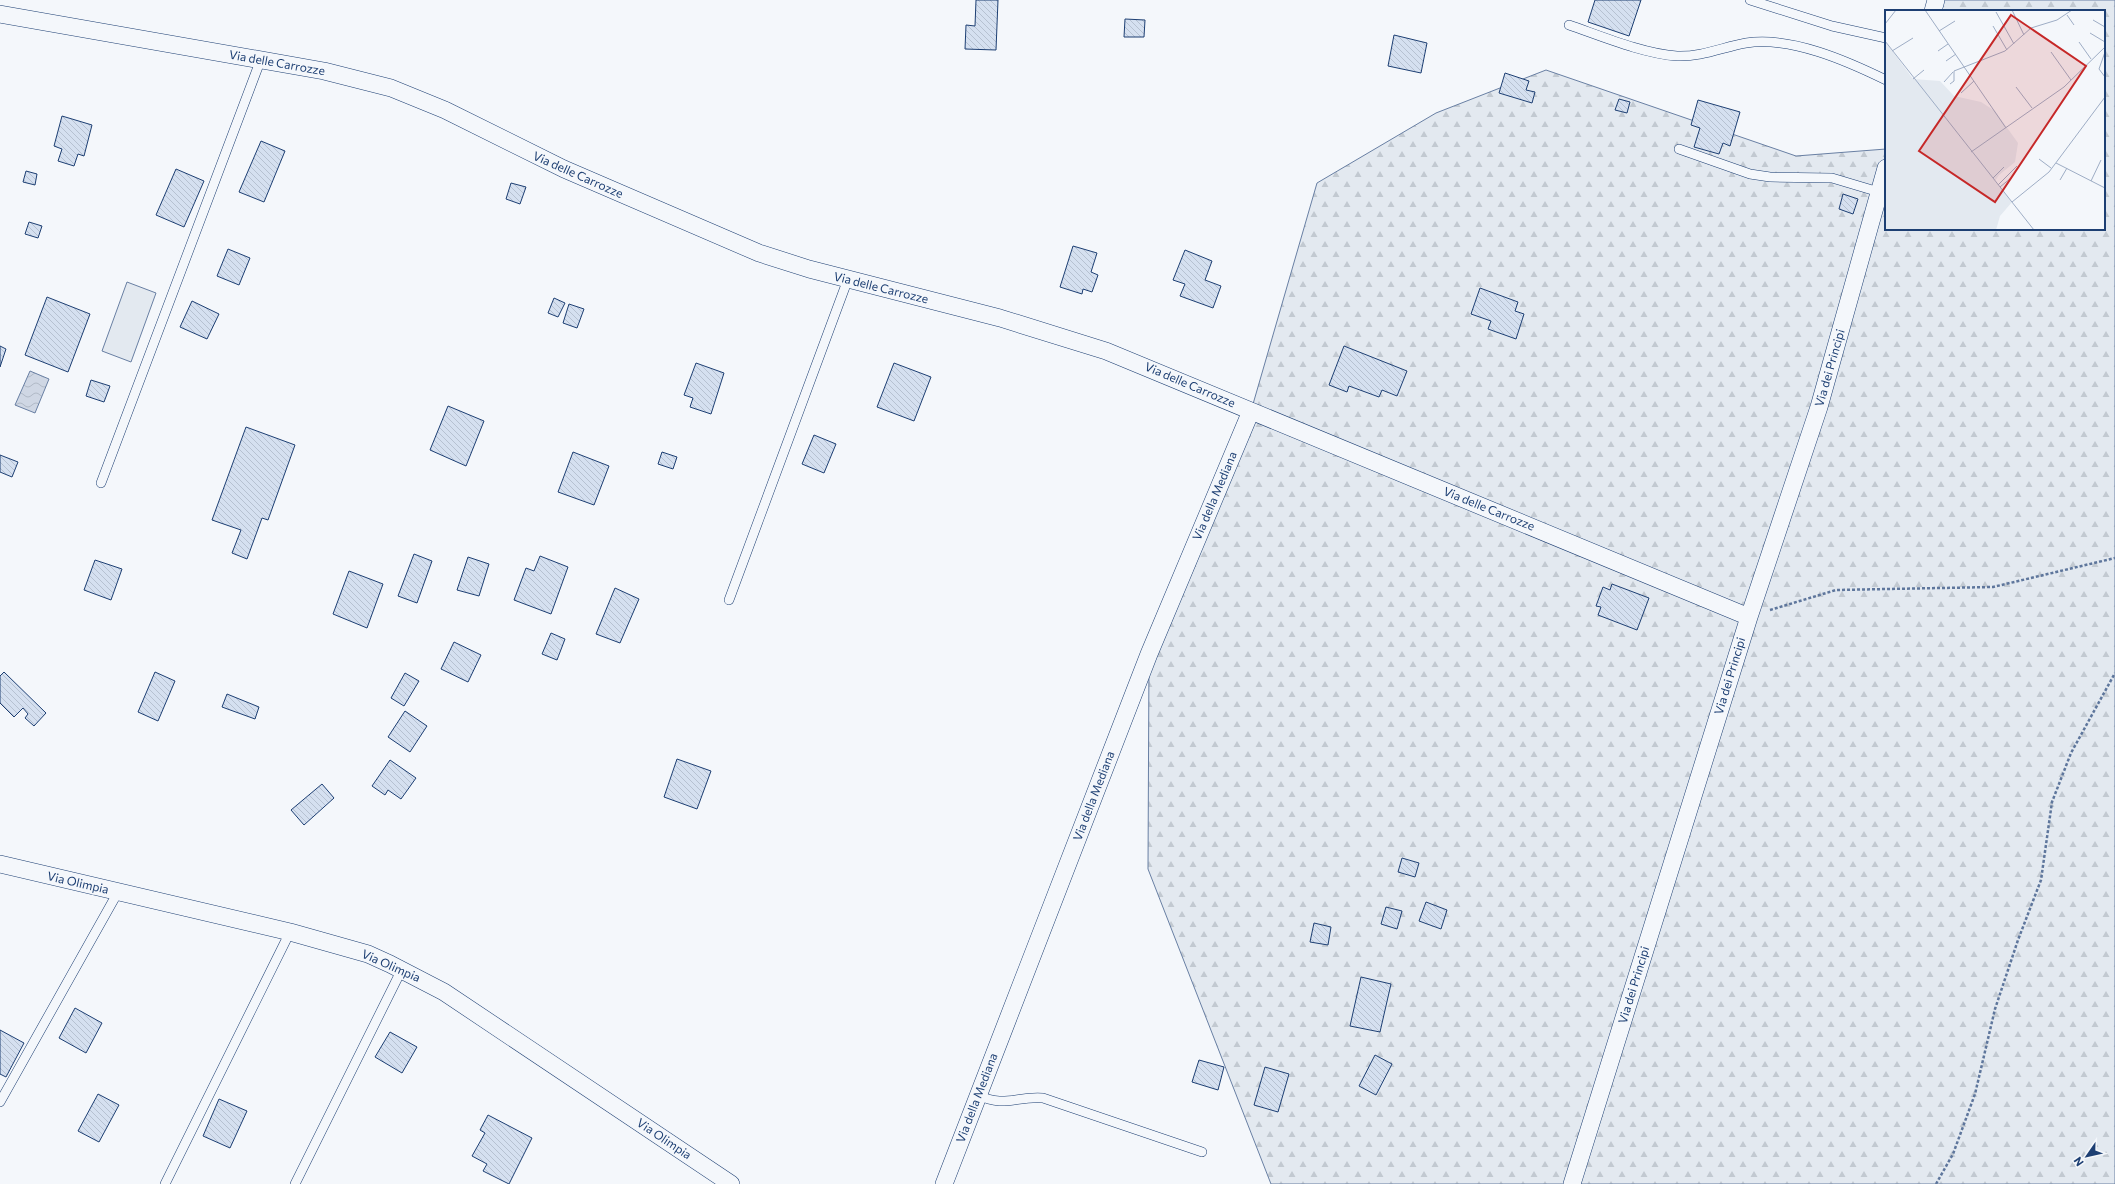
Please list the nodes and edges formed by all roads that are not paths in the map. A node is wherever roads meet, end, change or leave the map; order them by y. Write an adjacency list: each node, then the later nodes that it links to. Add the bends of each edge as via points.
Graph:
1 (1750, 0): 6 (lane, via 1826,24)
2 (1936, 0): 3 (street)
3 (1933, 10)
4 (0, 14): 7 (street, Via delle Carrozze)
5 (1569, 25): 8 (lane, via 1673,56 1700,54 1747,43 1782,44 1835,58)
6 (1885, 38)
7 (261, 60): 12 (street, Via delle Carrozze, via 324,71 401,91 564,169 740,245 791,264); 14 (lane)
8 (1885, 80)
9 (1679, 149): 11 (lane, via 1750,174 1770,177 1832,178)
10 (1885, 171): 11 (street, Via dei Principi)
11 (1879, 192): 16 (street, Via dei Principi, via 1819,407)
12 (848, 279): 13 (street, Via delle Carrozze, via 1000,318 1069,339 1148,368); 15 (lane)
13 (1251, 411): 16 (street, Via delle Carrozze); 21 (street, Via della Mediana, via 1149,654)
14 (101, 483)
15 (729, 600)
16 (1749, 617): 28 (street, Via dei Principi)
17 (0, 864): 18 (street, Via Olimpia)
18 (118, 892): 19 (street, Via Olimpia); 22 (lane)
19 (290, 932): 20 (street, Via Olimpia, via 368,954); 24 (lane)
20 (402, 969): 25 (lane); 26 (street, Via Olimpia, via 444,992)
21 (978, 1095): 23 (lane, via 994,1102 1042,1098); 27 (street, Via della Mediana)
22 (0, 1102)
23 (1202, 1152)
24 (165, 1184)
25 (296, 1184)
26 (731, 1184)
27 (944, 1184)
28 (1572, 1184)

